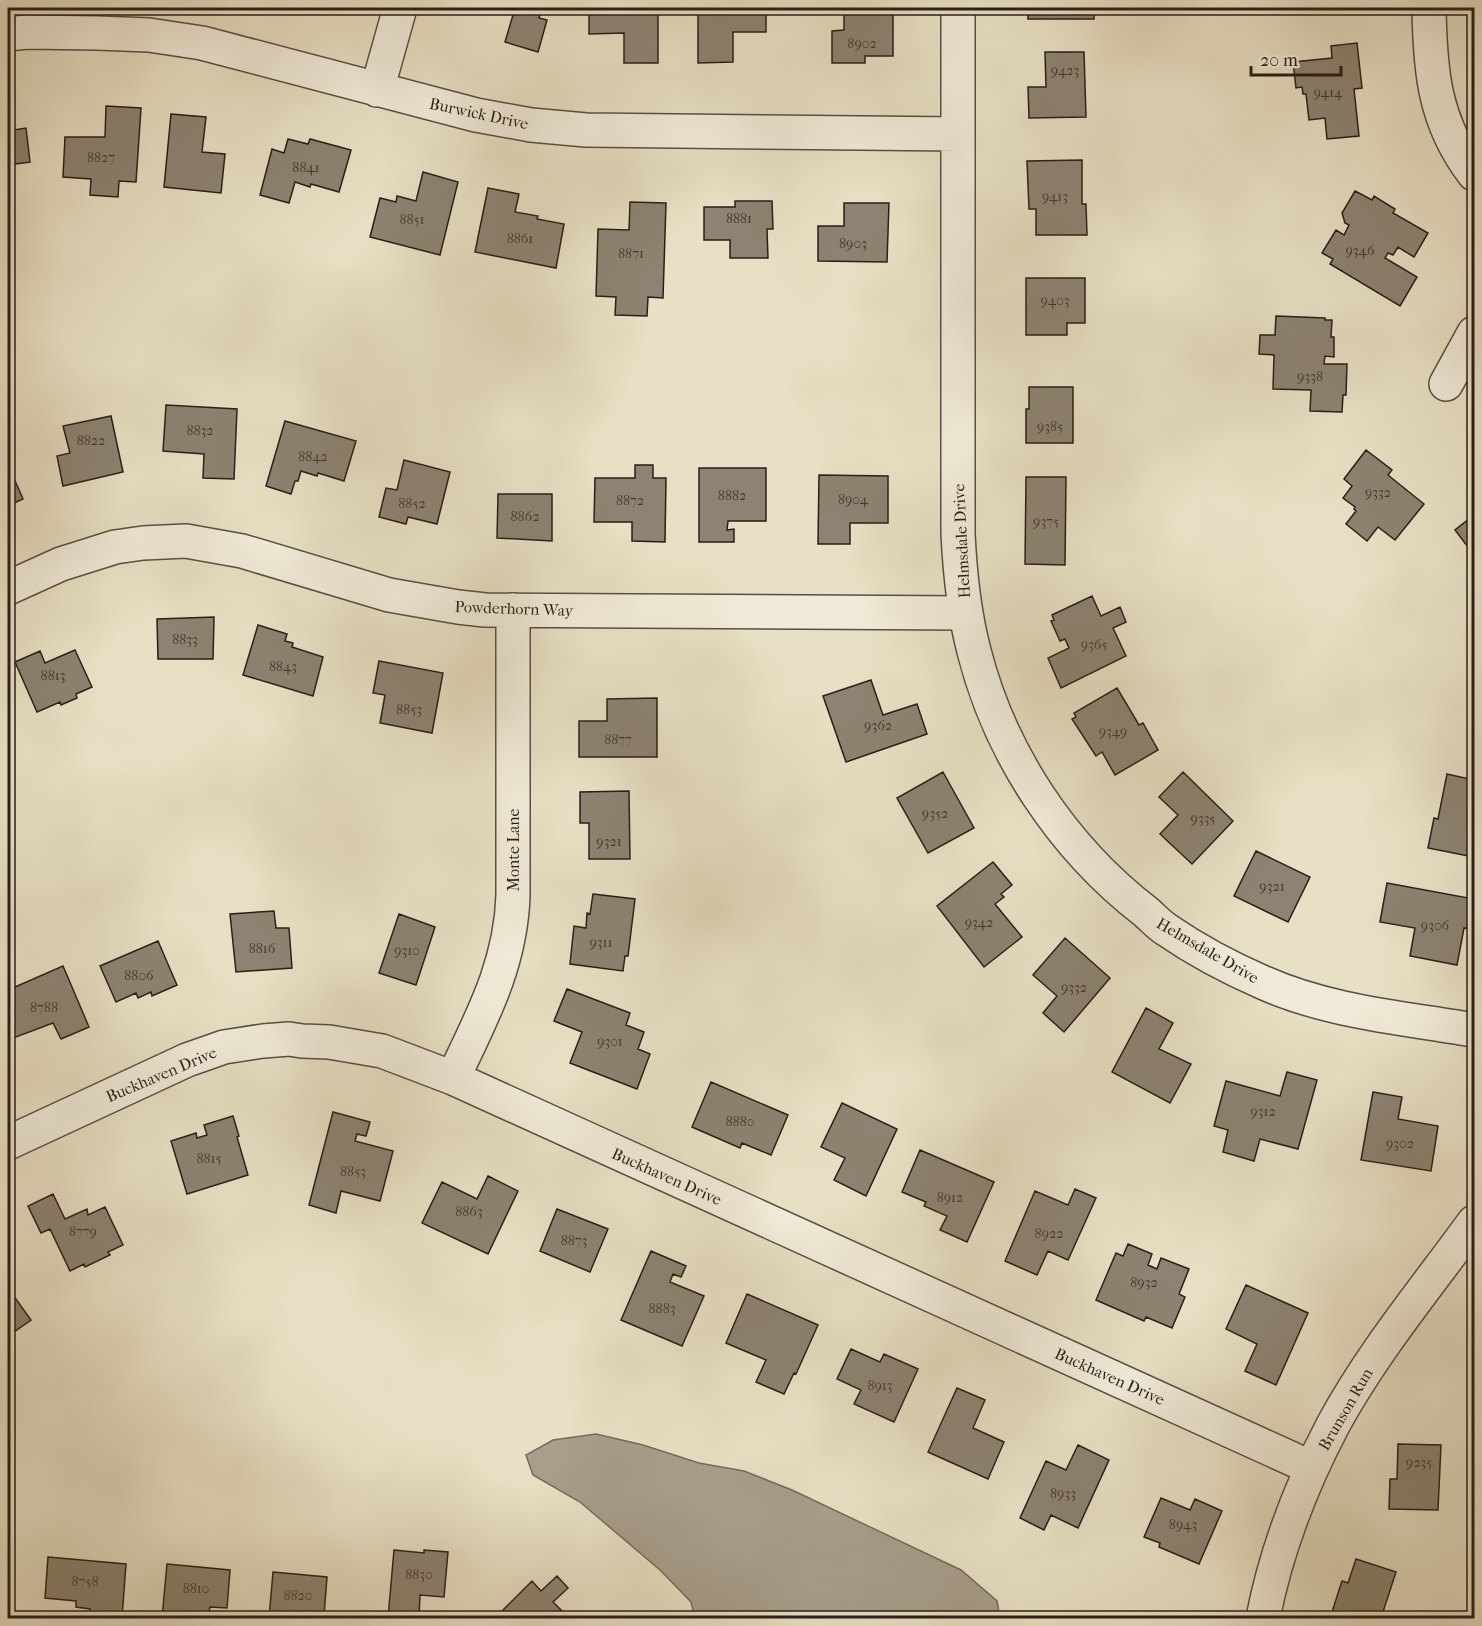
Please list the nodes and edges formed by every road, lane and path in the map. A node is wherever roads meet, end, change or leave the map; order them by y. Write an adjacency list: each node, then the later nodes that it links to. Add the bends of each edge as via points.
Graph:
1 (400, 8): 5 (street)
2 (958, 8): 6 (street, Helmsdale Drive)
3 (1429, 8): 7 (street, via 1430,63 1439,106 1449,133)
4 (8, 34): 5 (street, Burwick Drive, via 97,33 202,43)
5 (377, 90): 6 (street, Burwick Drive, via 476,115 586,130)
6 (958, 134): 12 (street, Helmsdale Drive, via 958,534)
7 (1474, 174)
8 (1474, 333): 9 (street)
9 (1446, 384)
10 (8, 588): 11 (street, Powderhorn Way, via 61,564 115,547 186,541 242,551 389,595 458,607)
11 (513, 610): 12 (street, Powderhorn Way); 14 (street, Monte Lane, via 511,929 493,994)
12 (966, 613): 13 (street, Helmsdale Drive, via 974,653 1014,755 1058,825 1134,904 1166,929 1262,982 1340,1008)
13 (1474, 1030)
14 (453, 1078): 15 (street, Buckhaven Drive, via 382,1051 329,1041 263,1041 224,1047 188,1060); 17 (street, Buckhaven Drive)
15 (8, 1143)
16 (1474, 1222): 17 (street, Brunson Run, via 1369,1367)
17 (1312, 1468): 18 (street, Brunson Run, via 1286,1530)
18 (1263, 1618)

